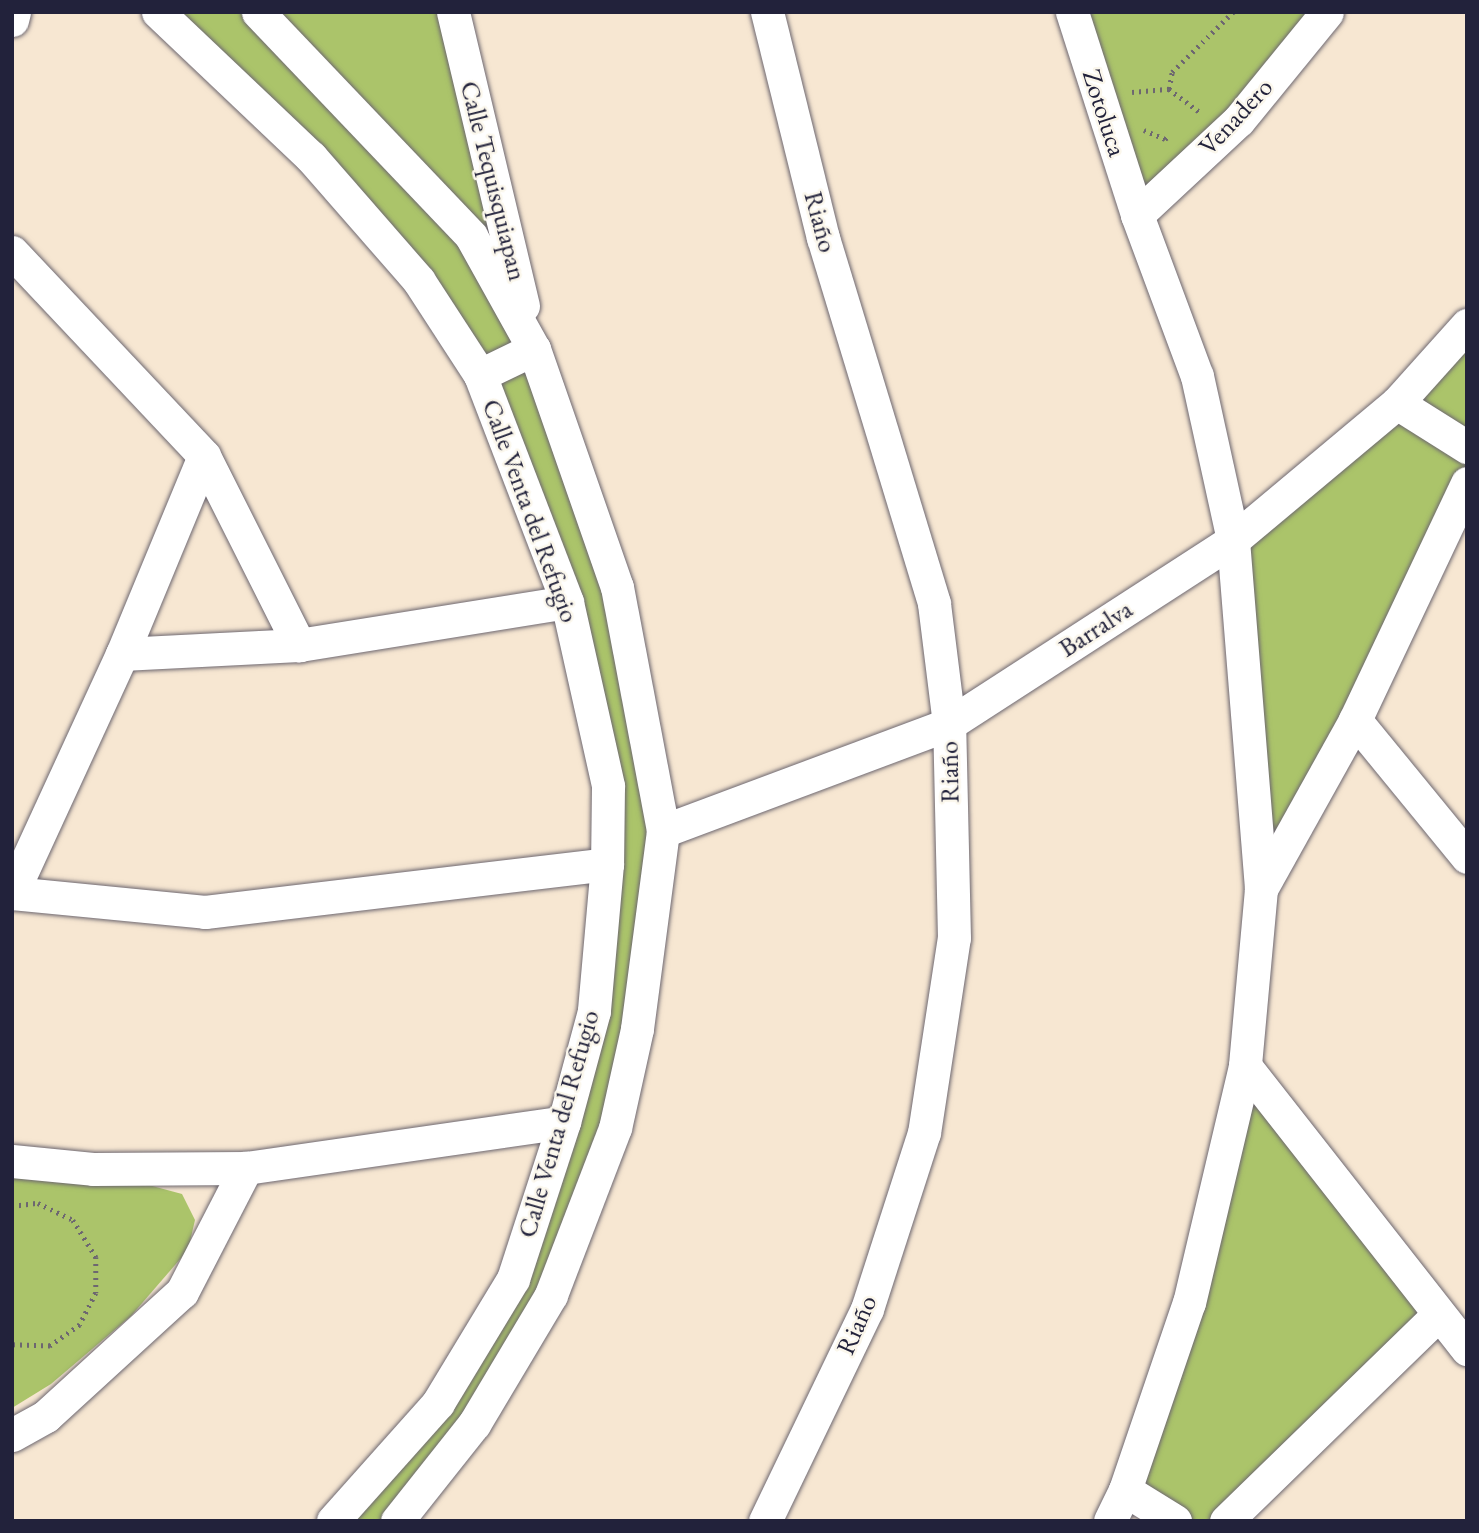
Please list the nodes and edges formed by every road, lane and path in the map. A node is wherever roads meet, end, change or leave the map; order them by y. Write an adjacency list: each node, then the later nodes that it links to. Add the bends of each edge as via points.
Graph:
1 (14, 12): 11 (street)
2 (158, 12): 23 (street, Calle Venta del Refugio, via 311,157 419,281)
3 (258, 12): 22 (street, Calle Venta del Refugio, via 471,236)
4 (453, 12): 22 (street, Calle Tequisquiapan)
5 (766, 12): 33 (street, Riaño, via 824,238 934,603)
6 (1072, 12): 19 (street, Zotoluca)
7 (1150, 12): 8 (path)
8 (1177, 12)
9 (1233, 12): 12 (path, via 1172,72)
10 (1327, 12): 19 (street, Venadero, via 1239,120)
11 (12, 20)
12 (1169, 89): 13 (path); 15 (path)
13 (1130, 93)
14 (1208, 102): 15 (path)
15 (1200, 112): 16 (path)
16 (1191, 119)
17 (1174, 132): 18 (path)
18 (1166, 139)
19 (1137, 215): 28 (street, Zotoluca, via 1197,376)
20 (12, 251): 26 (street)
21 (1467, 326): 24 (street, Barralva)
22 (534, 349): 23 (street); 34 (street, Calle Venta del Refugio, via 617,587)
23 (480, 375): 29 (street, Calle Venta del Refugio)
24 (1397, 403): 25 (street); 28 (street, Barralva)
25 (1467, 447)
26 (204, 456): 30 (street); 31 (street)
27 (1467, 484): 32 (street)
28 (1233, 540): 33 (street, Barralva); 37 (street, Zotoluca)
29 (567, 602): 30 (street); 36 (street, Calle Venta del Refugio, via 608,786)
30 (299, 645): 31 (street)
31 (122, 654): 38 (street)
32 (1356, 720): 35 (street); 37 (street)
33 (949, 724): 34 (street, Barralva); 51 (street, Riaño, via 954,938 924,1133 867,1309)
34 (663, 831): 50 (street, Calle Venta del Refugio, via 637,1029 610,1141 551,1294 474,1424)
35 (1467, 857)
36 (607, 864): 38 (street, via 205,912); 40 (street, Calle Venta del Refugio, via 594,1011)
37 (1261, 889): 39 (street)
38 (12, 893)
39 (1245, 1066): 44 (street); 48 (street, via 1189,1302)
40 (564, 1122): 42 (street); 49 (street, Calle Venta del Refugio, via 513,1279 438,1403)
41 (12, 1161): 42 (street, via 93,1169)
42 (246, 1168): 47 (street, via 182,1292 46,1416)
43 (12, 1206): 45 (path, via 38,1203 73,1220 96,1257 96,1293 80,1325 50,1346)
44 (1437, 1316): 46 (street); 54 (street)
45 (12, 1346)
46 (1467, 1349)
47 (12, 1435)
48 (1125, 1490): 52 (street); 53 (street)
49 (333, 1521)
50 (397, 1521)
51 (765, 1521)
52 (1110, 1521)
53 (1175, 1521)
54 (1226, 1521)

